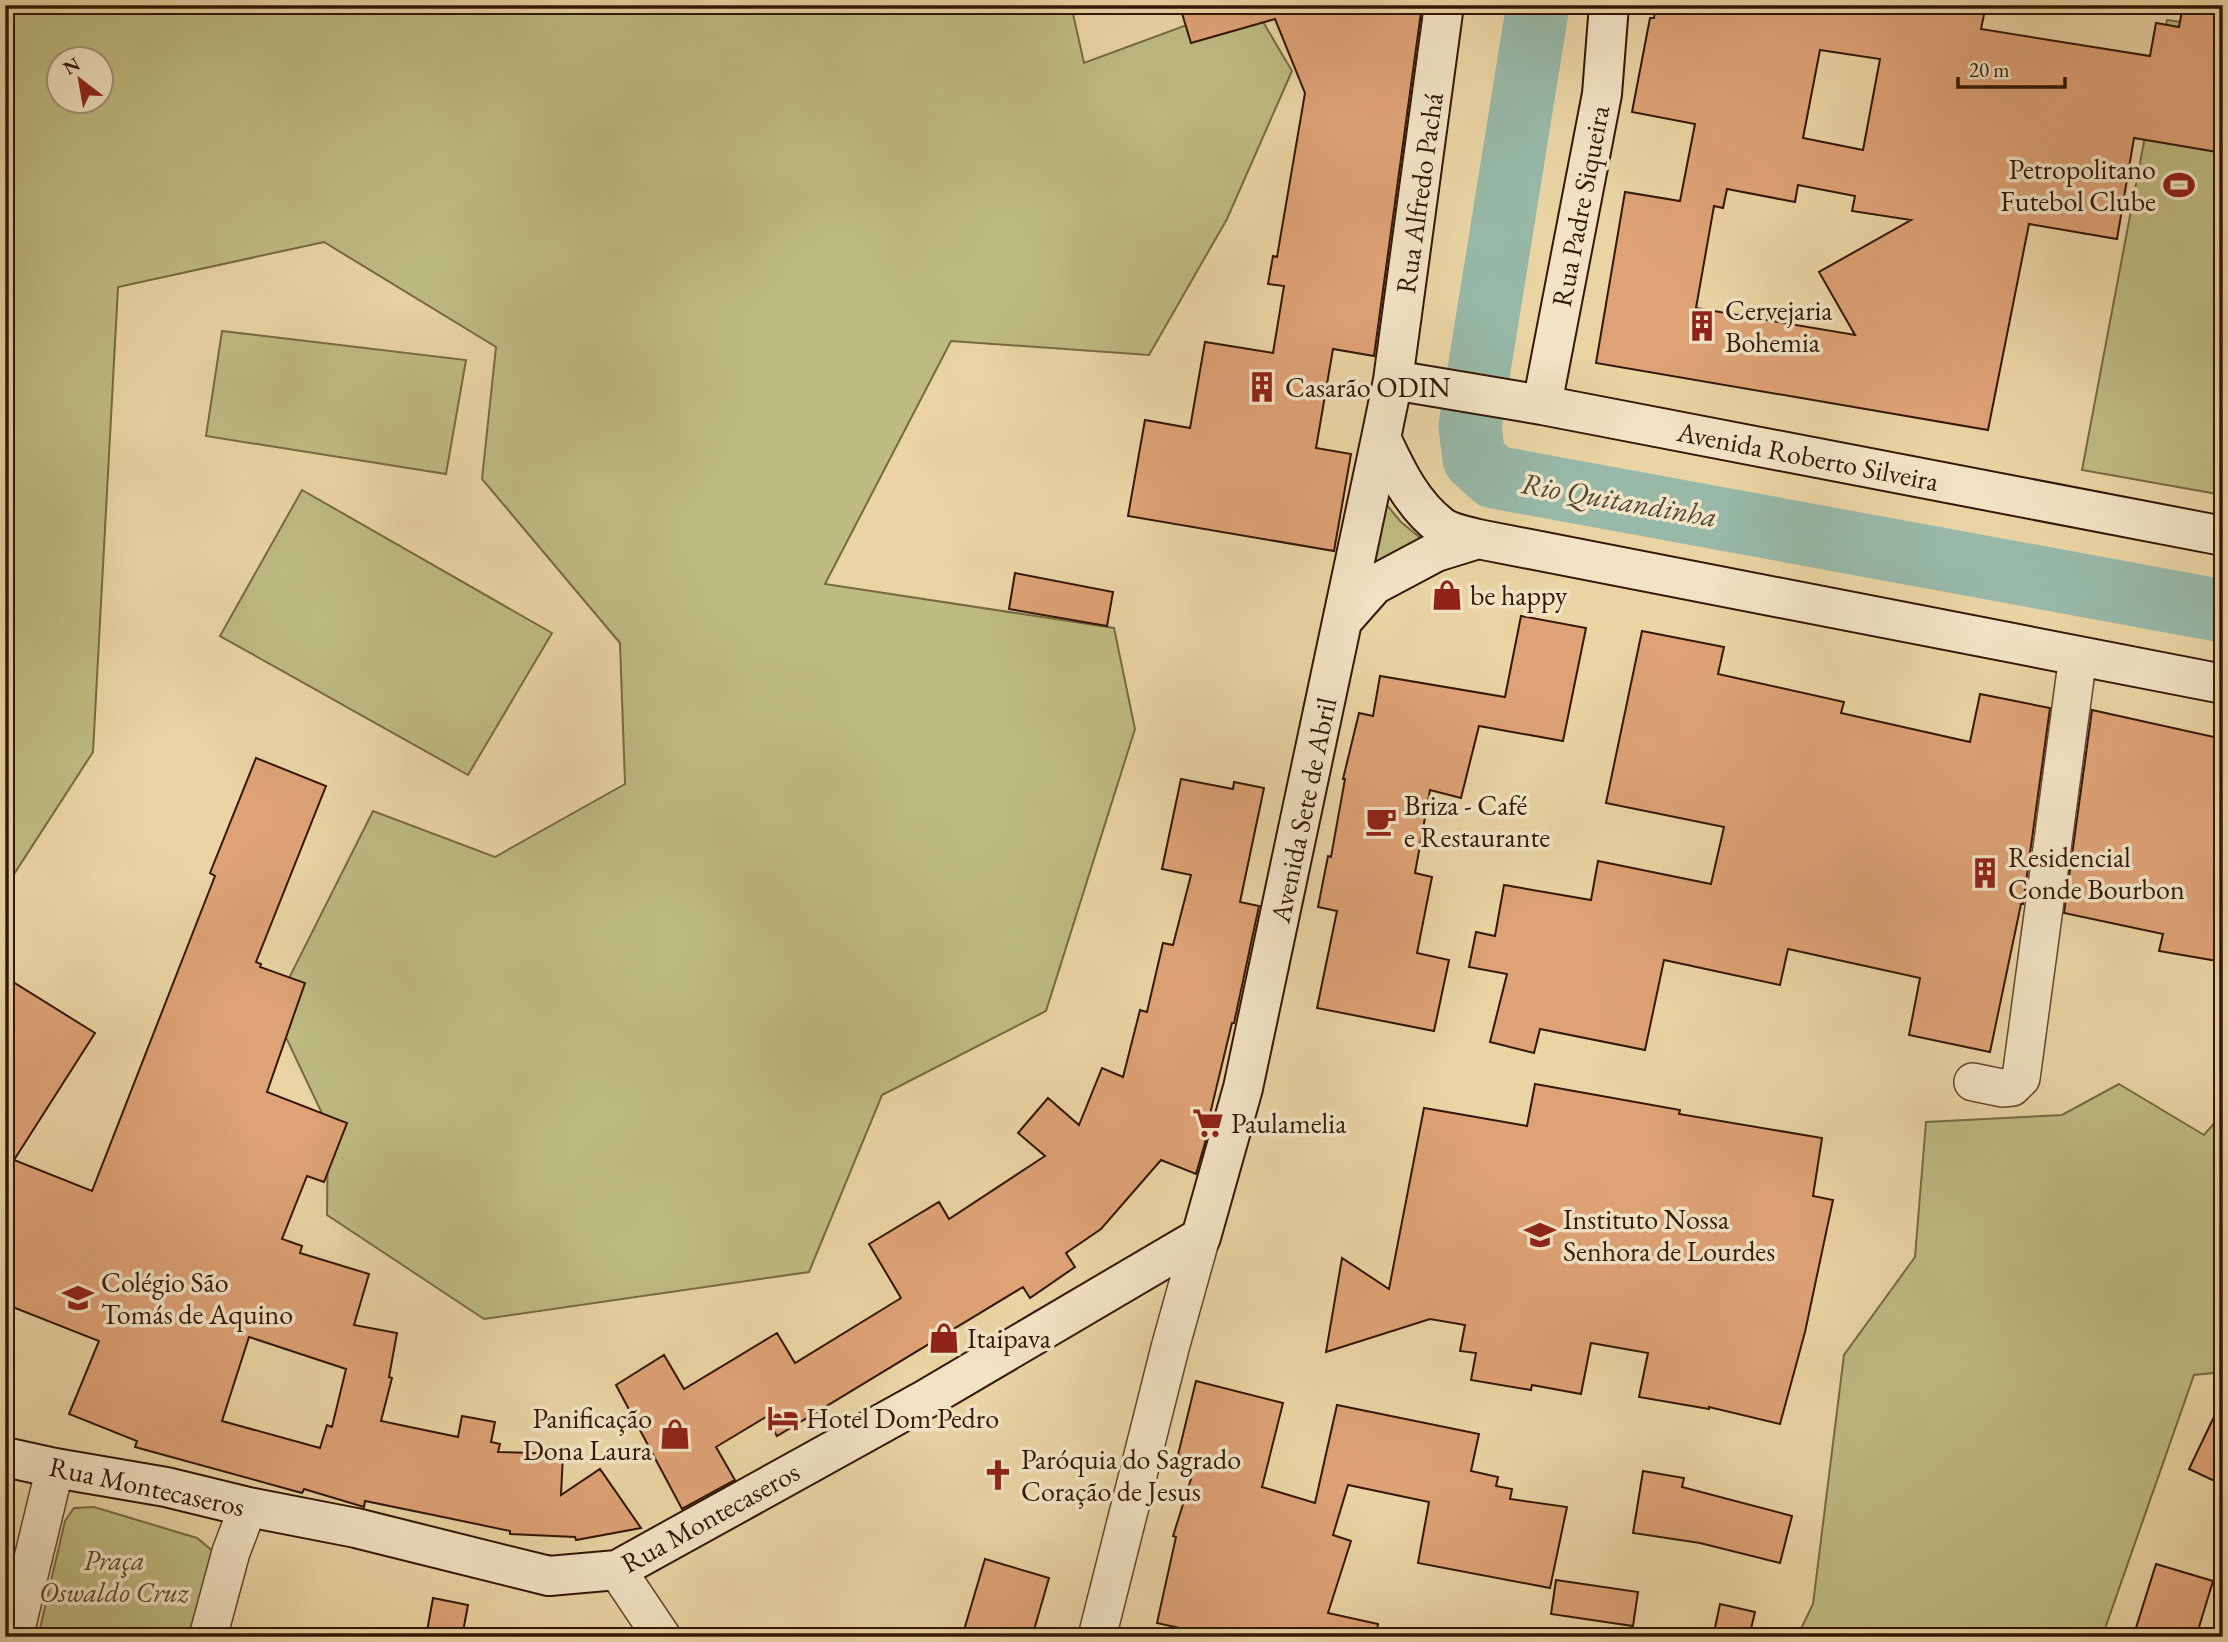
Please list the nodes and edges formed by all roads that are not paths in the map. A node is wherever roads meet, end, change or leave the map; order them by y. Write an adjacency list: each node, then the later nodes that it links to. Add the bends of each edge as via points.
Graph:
1 (1444, 5): 3 (main road, Rua Alfredo Pachá)
2 (1609, 5): 4 (main road, Rua Padre Siqueira, via 1602,93)
3 (1393, 380): 4 (main road, Avenida Roberto Silveira); 5 (main road, Avenida Sete de Abril)
4 (1535, 404): 6 (main road, Avenida Roberto Silveira)
5 (1381, 438): 7 (main road, via 1398,475 1421,508 1444,528); 8 (main road, Avenida Sete de Abril)
6 (2223, 536)
7 (1478, 540): 8 (main road, via 1436,552 1374,585); 9 (main road)
8 (1343, 621): 12 (main road, Avenida Sete de Abril, via 1243,1088)
9 (2078, 656): 10 (main road); 11 (street, via 2021,1078 2012,1087 2002,1088)
10 (2223, 684)
11 (1973, 1082)
12 (1201, 1237): 16 (main road, Rua Montecaseros, via 926,1399); 20 (street)
13 (5, 1457): 14 (main road, Rua Montecaseros)
14 (55, 1468): 15 (main road, Rua Montecaseros); 17 (street)
15 (248, 1507): 16 (main road, Rua Montecaseros, via 356,1528 549,1576); 18 (street)
16 (618, 1570): 19 (street)
17 (15, 1637)
18 (208, 1637)
19 (662, 1637)
20 (1097, 1637)

